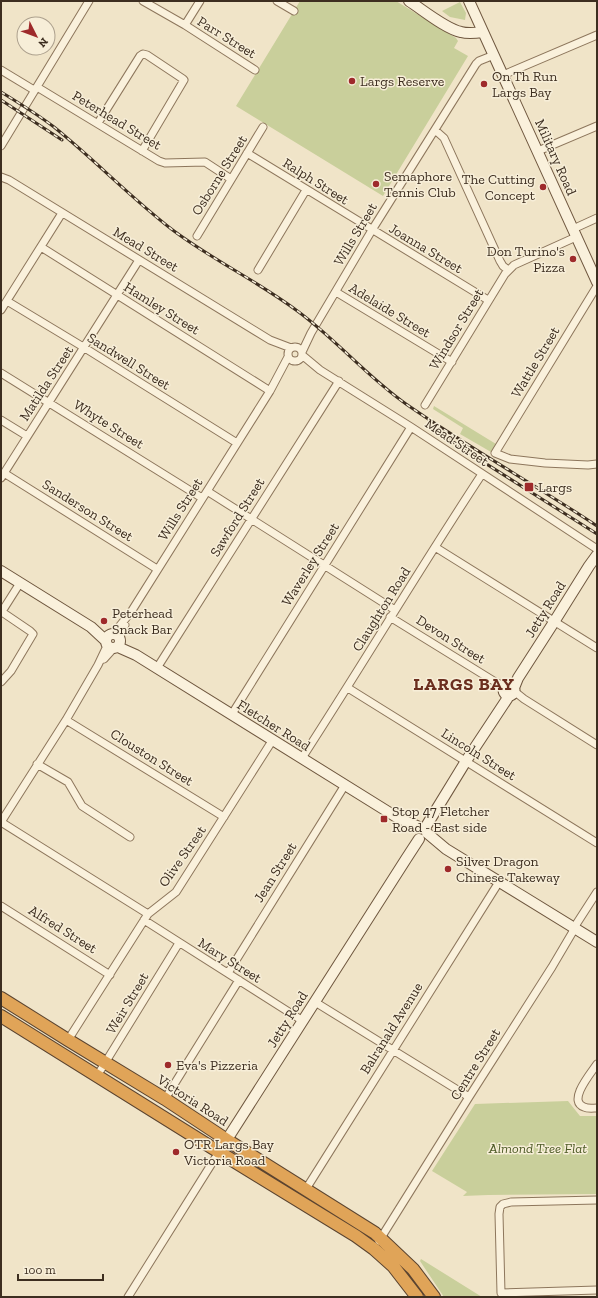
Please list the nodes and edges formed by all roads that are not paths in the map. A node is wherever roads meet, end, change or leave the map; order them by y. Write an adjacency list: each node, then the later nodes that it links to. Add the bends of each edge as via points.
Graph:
1 (89, 1): 16 (street)
2 (143, 1): 8 (street, Parr Street)
3 (200, 1): 8 (street)
4 (277, 1): 7 (street)
5 (410, 1): 9 (street, via 454,23); 10 (street, via 448,27)
6 (472, 2): 9 (street, Military Road)
7 (294, 11)
8 (185, 26): 14 (street, Parr Street)
9 (482, 29): 10 (street, via 475,33); 12 (street, Military Road)
10 (460, 32): 12 (street, via 481,40)
11 (597, 35): 15 (street)
12 (494, 54): 15 (street, Military Road); 20 (street, Wills Street, via 476,64)
13 (1, 70): 16 (street, Peterhead Street)
14 (255, 70)
15 (504, 75): 23 (street, Military Road)
16 (36, 88): 17 (street, Peterhead Street); 21 (street)
17 (98, 123): 22 (street, Peterhead Street); 22 (street, via 143,54 183,78)
18 (597, 126): 23 (street)
19 (263, 127): 24 (street, Osborne Street)
20 (435, 130): 30 (street, Wills Street); 36 (street, via 444,138 500,261)
21 (3, 142)
22 (142, 151): 26 (street, Peterhead Street, via 165,163 204,162)
23 (538, 151): 31 (street, Military Road)
24 (247, 153): 26 (street, Osborne Street); 27 (street, Ralph Street)
25 (1, 175): 28 (street, Mead Street)
26 (231, 179): 32 (street, Osborne Street)
27 (306, 190): 30 (street, Ralph Street); 35 (street)
28 (62, 213): 33 (street); 34 (street, Mead Street)
29 (597, 218): 31 (street, Windsor Street)
30 (372, 230): 39 (street, Wills Street); 41 (street, Joanna Street)
31 (574, 233): 36 (street, Windsor Street); 37 (street, Military Road)
32 (197, 236)
33 (41, 247): 40 (street, Hamley Street); 42 (street)
34 (138, 260): 40 (street, Matilda Street); 45 (street, Mead Street)
35 (258, 270)
36 (508, 270): 41 (street, Windsor Street)
37 (597, 282)
38 (597, 286): 56 (street, Wattle Street, via 495,453 510,459 545,463)
39 (336, 292): 45 (street, Wills Street); 46 (street, Adelaide Street)
40 (117, 295): 44 (street, Matilda Street); 49 (street, Hamley Street)
41 (488, 300): 46 (street, Windsor Street)
42 (7, 301): 43 (street); 44 (street, Sandwell Street)
43 (1, 310)
44 (84, 348): 50 (street, Matilda Street); 55 (street, Sandwell Street)
45 (295, 355): 48 (street, Mead Street); 49 (street, Wills Street)
46 (452, 362): 51 (street, Windsor Street)
47 (1, 373): 50 (street, Whyte Street)
48 (338, 381): 53 (street, Mead Street); 61 (street, Sawford Street)
49 (270, 391): 55 (street, Wills Street)
50 (49, 402): 54 (street, Matilda Street); 60 (street, Whyte Street)
51 (425, 406)
52 (1, 420): 54 (street)
53 (411, 427): 57 (street, Mead Street); 65 (street, Waverley Street)
54 (27, 436): 58 (street, Matilda Street)
55 (237, 443): 59 (street, Wills Street)
56 (597, 464)
57 (482, 474): 62 (street, Claughton Road); 63 (street, Mead Street)
58 (3, 476): 66 (street, Sanderson Street)
59 (207, 491): 60 (street, Wills Street); 61 (street)
60 (202, 498): 66 (street, Wills Street)
61 (251, 519): 65 (street); 75 (street, Sawford Street)
62 (435, 547): 69 (street, Claughton Road); 72 (street)
63 (597, 548)
64 (597, 555): 72 (street, Jetty Road)
65 (324, 566): 69 (street); 79 (street, Waverley Street)
66 (157, 570): 73 (street, Wills Street)
67 (1, 571): 68 (street, Fletcher Road)
68 (20, 583): 70 (street); 73 (street, Fletcher Road)
69 (394, 610): 71 (street, Claughton Road)
70 (1, 613): 76 (street, via 33,634 11,671)
71 (390, 617): 77 (street, Claughton Road); 78 (street, Devon Street)
72 (554, 622): 74 (street); 78 (street, Jetty Road)
73 (113, 641): 75 (street, Fletcher Road); 80 (street, Wills Street)
74 (597, 648)
75 (157, 668): 79 (street, Fletcher Road)
76 (1, 682)
77 (348, 688): 83 (street, Claughton Road); 84 (street, Lincoln Street)
78 (509, 688): 82 (street, Devon Street); 84 (street, Jetty Road, via 501,707)
79 (232, 714): 81 (street, Fletcher Road)
80 (66, 720): 85 (street, Wills Street); 87 (street, Clouston Street)
81 (272, 740): 83 (street, Fletcher Road); 87 (street, Olive Street)
82 (597, 745)
83 (302, 758): 86 (street, Fletcher Road)
84 (466, 761): 89 (street, Jetty Road); 91 (street, Lincoln Street)
85 (38, 764): 88 (street, Wills Street); 90 (street, via 68,782 82,806)
86 (345, 785): 89 (street, Fletcher Road); 99 (street, Jean Street)
87 (224, 817): 95 (street, Olive Street, via 176,892)
88 (1, 822): 95 (street, Mary Street)
89 (420, 832): 92 (street, Fletcher Road); 103 (street, Jetty Road, via 406,859)
90 (130, 837)
91 (597, 843)
92 (499, 882): 96 (street, Fletcher Road); 107 (street, Balranald Avenue)
93 (597, 892): 96 (street, Centre Street)
94 (1, 906): 100 (street, Alfred Street)
95 (146, 917): 98 (street, Mary Street); 100 (street, Olive Street)
96 (575, 928): 97 (street, Fletcher Road); 111 (street, Centre Street)
97 (597, 942)
98 (179, 943): 99 (street, Mary Street); 108 (street, Weir Street)
99 (228, 972): 101 (street, Mary Street)
100 (110, 974): 106 (street, Olive Street)
101 (239, 980): 105 (street, Mary Street); 112 (street)
102 (1, 998): 106 (highway, Victoria Road)
103 (315, 1002): 105 (street, Jetty Road); 107 (street)
104 (1, 1016): 110 (highway)
105 (302, 1021): 114 (street, Jetty Road)
106 (68, 1040): 108 (highway, Victoria Road)
107 (393, 1050): 111 (street); 116 (street, Balranald Avenue)
108 (106, 1063): 110 (street, Weir Street); 112 (highway, Victoria Road)
109 (597, 1064): 113 (street, via 577,1100 586,1108)
110 (97, 1076): 115 (highway)
111 (469, 1097): 118 (street, Centre Street)
112 (165, 1099): 114 (highway, Victoria Road)
113 (597, 1108)
114 (228, 1140): 115 (street, Jetty Road); 116 (highway, Victoria Road)
115 (219, 1152): 119 (highway); 121 (street, Jetty Road)
116 (306, 1189): 118 (highway, Victoria Road)
117 (597, 1200): 120 (street, via 511,1202 503,1204 499,1214 501,1293)
118 (381, 1238): 119 (street, Centre Street); 123 (highway, Victoria Road, via 413,1269)
119 (374, 1249): 122 (highway, via 393,1266)
120 (597, 1290)
121 (128, 1297)
122 (417, 1297)
123 (434, 1297)

